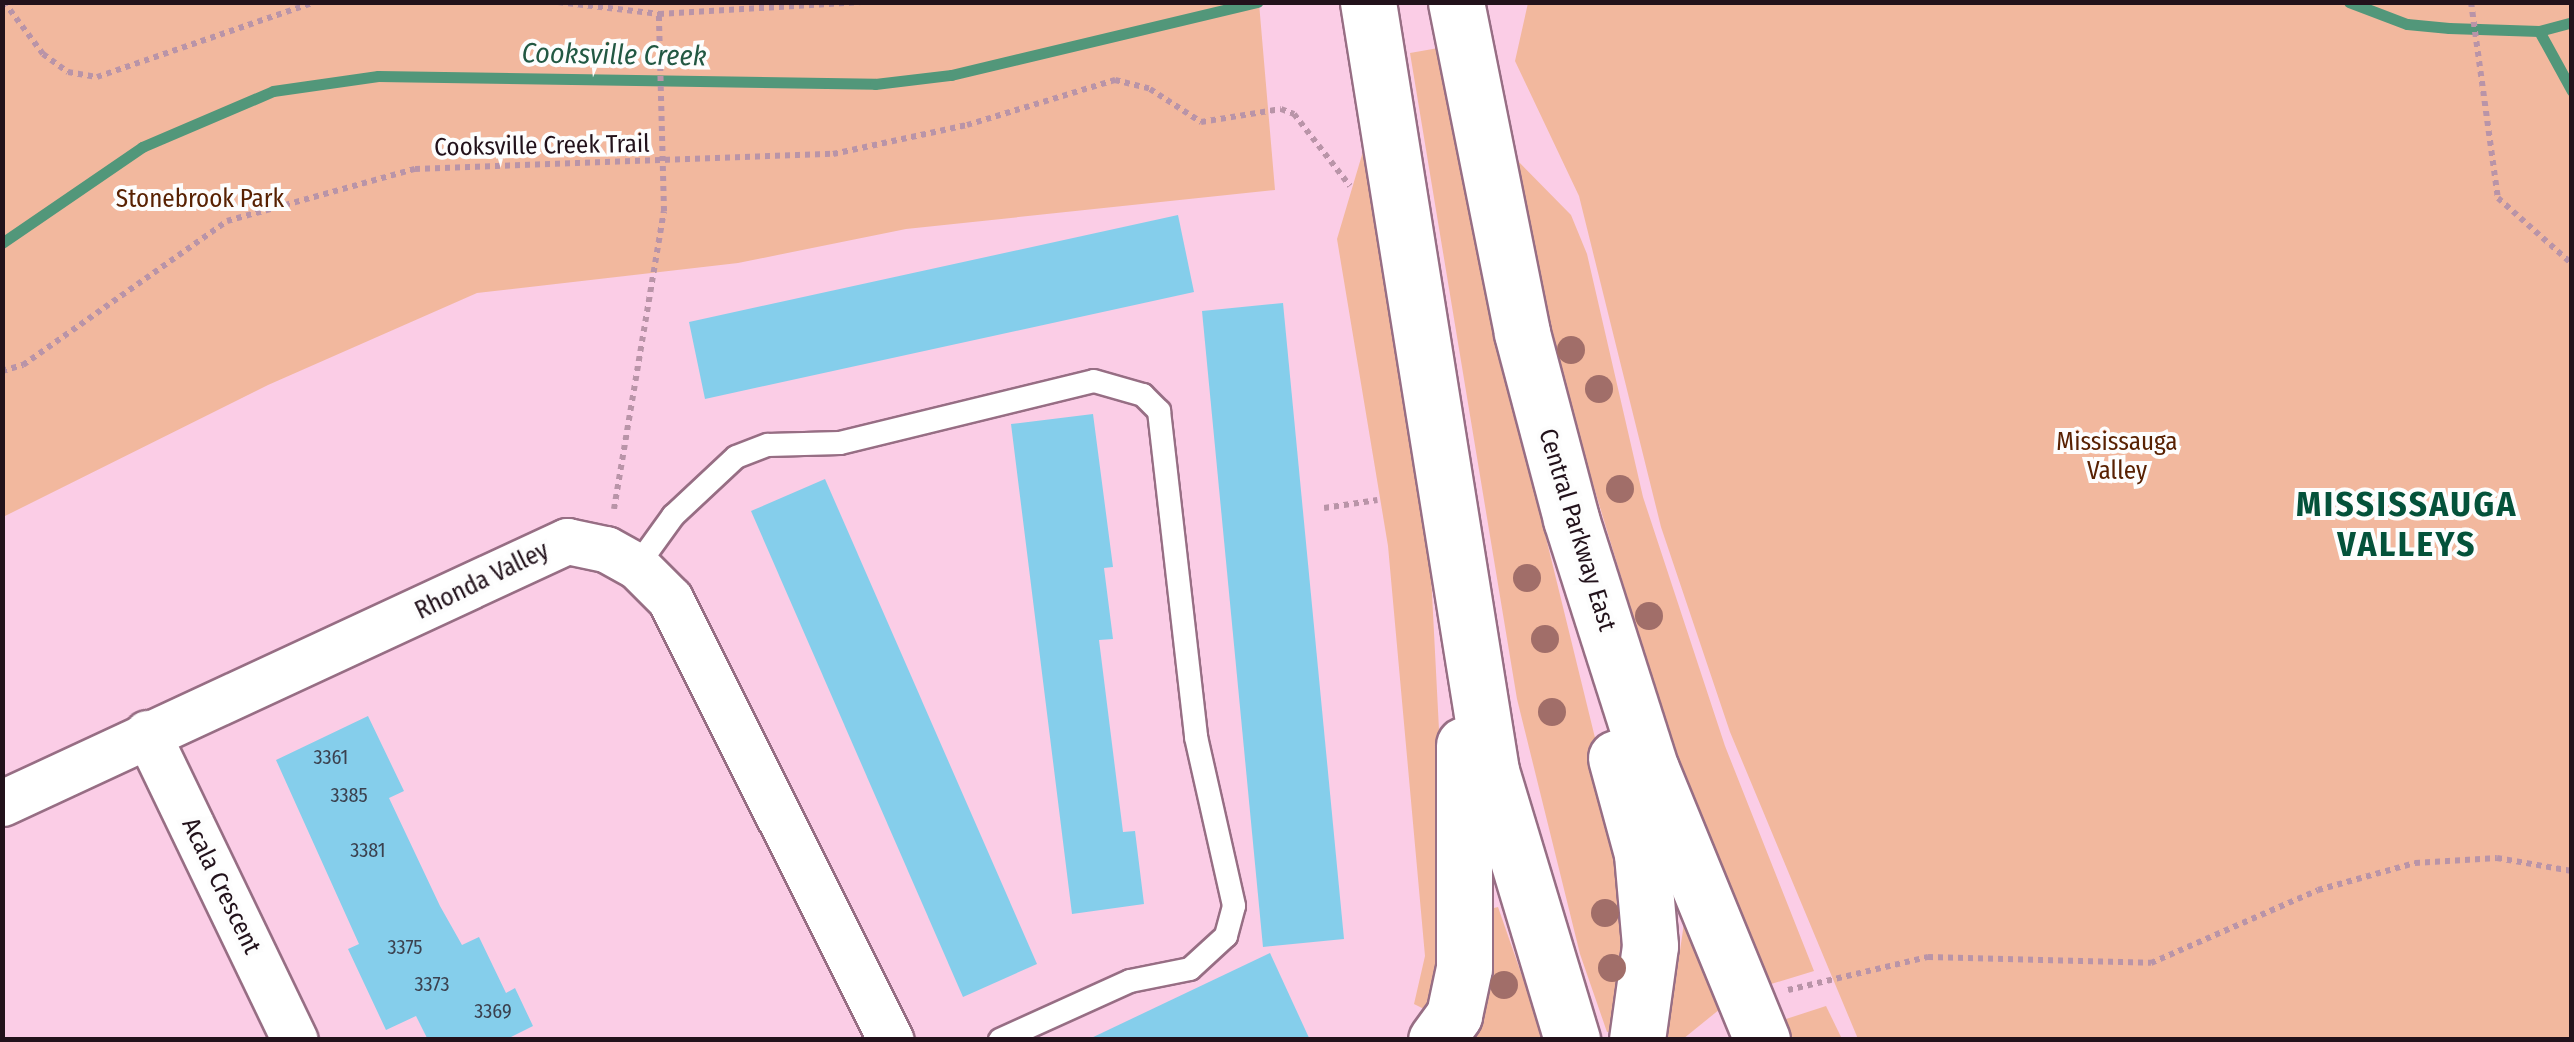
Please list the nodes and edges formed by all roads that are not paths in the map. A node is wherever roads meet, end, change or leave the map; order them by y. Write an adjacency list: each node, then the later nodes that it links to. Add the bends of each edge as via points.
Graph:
1 (1368, 2): 5 (street)
2 (1460, 25): 3 (street, Central Parkway East, via 1522,333)
3 (1570, 520): 8 (street, Central Parkway East, via 1651,768); 14 (street, via 1618,773 1642,854 1650,946)
4 (622, 557): 6 (street, Rhonda Valley, via 567,541); 10 (street, via 670,599); 11 (lane, via 736,457 768,445 840,443 1094,381 1143,394 1159,411 1196,737 1234,906 1226,936 1190,969 1114,987)
5 (1463, 612): 12 (street, via 1464,968 1454,1015); 13 (street, via 1491,770 1536,941)
6 (147, 733): 7 (street, Rhonda Valley); 9 (street, Acala Crescent)
7 (2, 803)
8 (1768, 1016)
9 (295, 1040)
10 (891, 1040)
11 (1000, 1040)
12 (1436, 1040)
13 (1572, 1040)
14 (1638, 1040)

